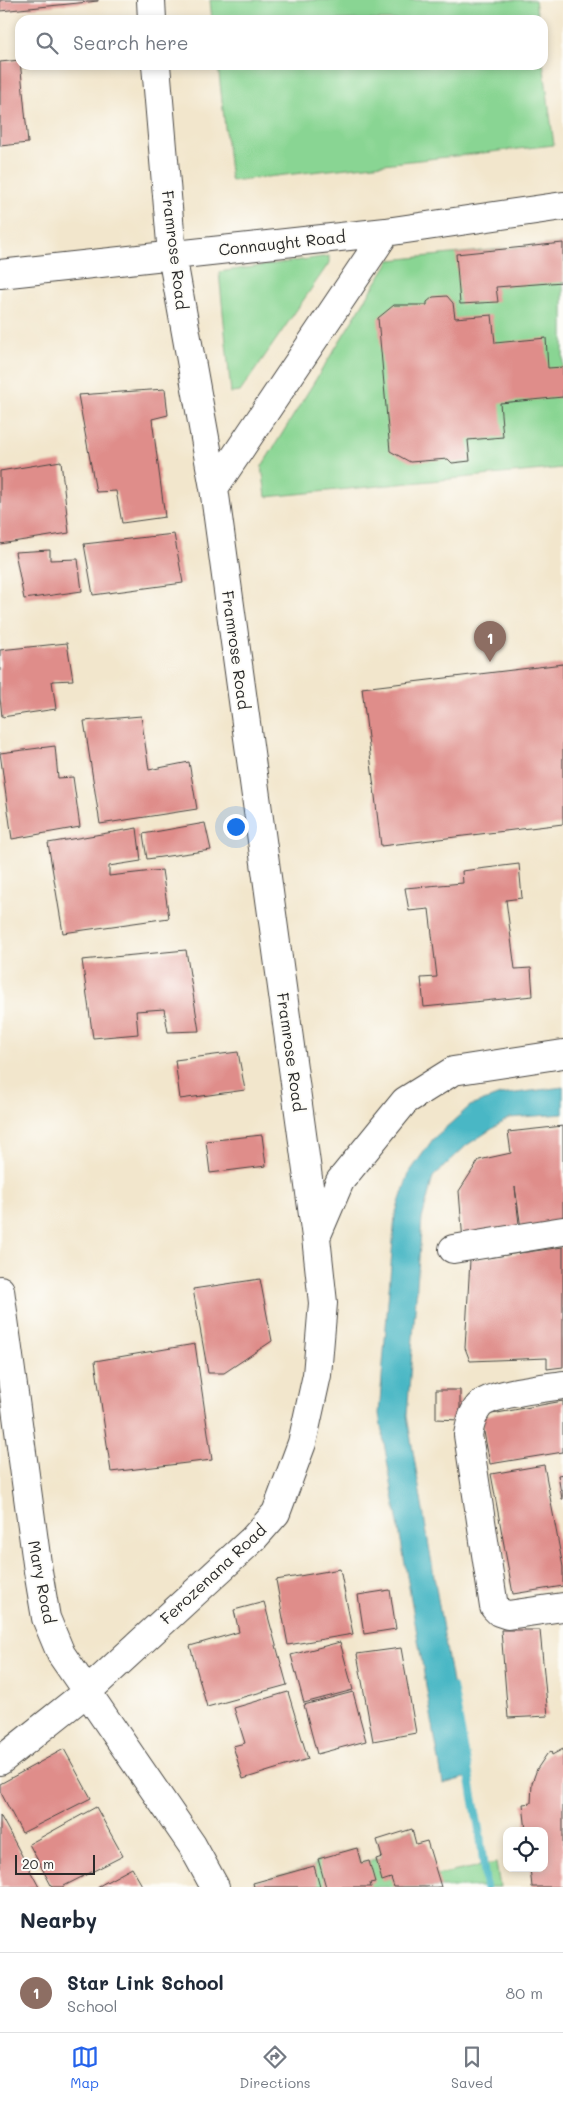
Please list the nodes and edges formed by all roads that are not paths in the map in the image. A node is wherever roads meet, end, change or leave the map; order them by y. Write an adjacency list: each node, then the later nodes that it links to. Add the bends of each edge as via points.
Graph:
1 (151, 0): 2 (street)
2 (152, 15)
3 (156, 70): 6 (street, Framrose Road)
4 (563, 206): 5 (street, Connaught Road)
5 (386, 232): 6 (street, Connaught Road); 8 (street)
6 (172, 255): 7 (street, Connaught Road); 8 (street, Framrose Road)
7 (0, 274)
8 (214, 488): 11 (street, Framrose Road)
9 (563, 1054): 11 (street, Ferozenana Road, via 453,1071 405,1101 340,1181)
10 (563, 1230): 12 (street)
11 (316, 1236): 16 (street, Ferozenana Road, via 322,1303 317,1374 302,1443 276,1513 254,1539)
12 (452, 1249)
13 (0, 1290): 16 (street, Mary Road, via 46,1618 61,1654)
14 (563, 1385): 15 (street, via 492,1397 479,1405 468,1435 494,1607 508,1615)
15 (563, 1607)
16 (88, 1691): 17 (street, Ferozenana Road); 18 (street, Mary Road, via 192,1846)
17 (0, 1760)
18 (215, 1887)

